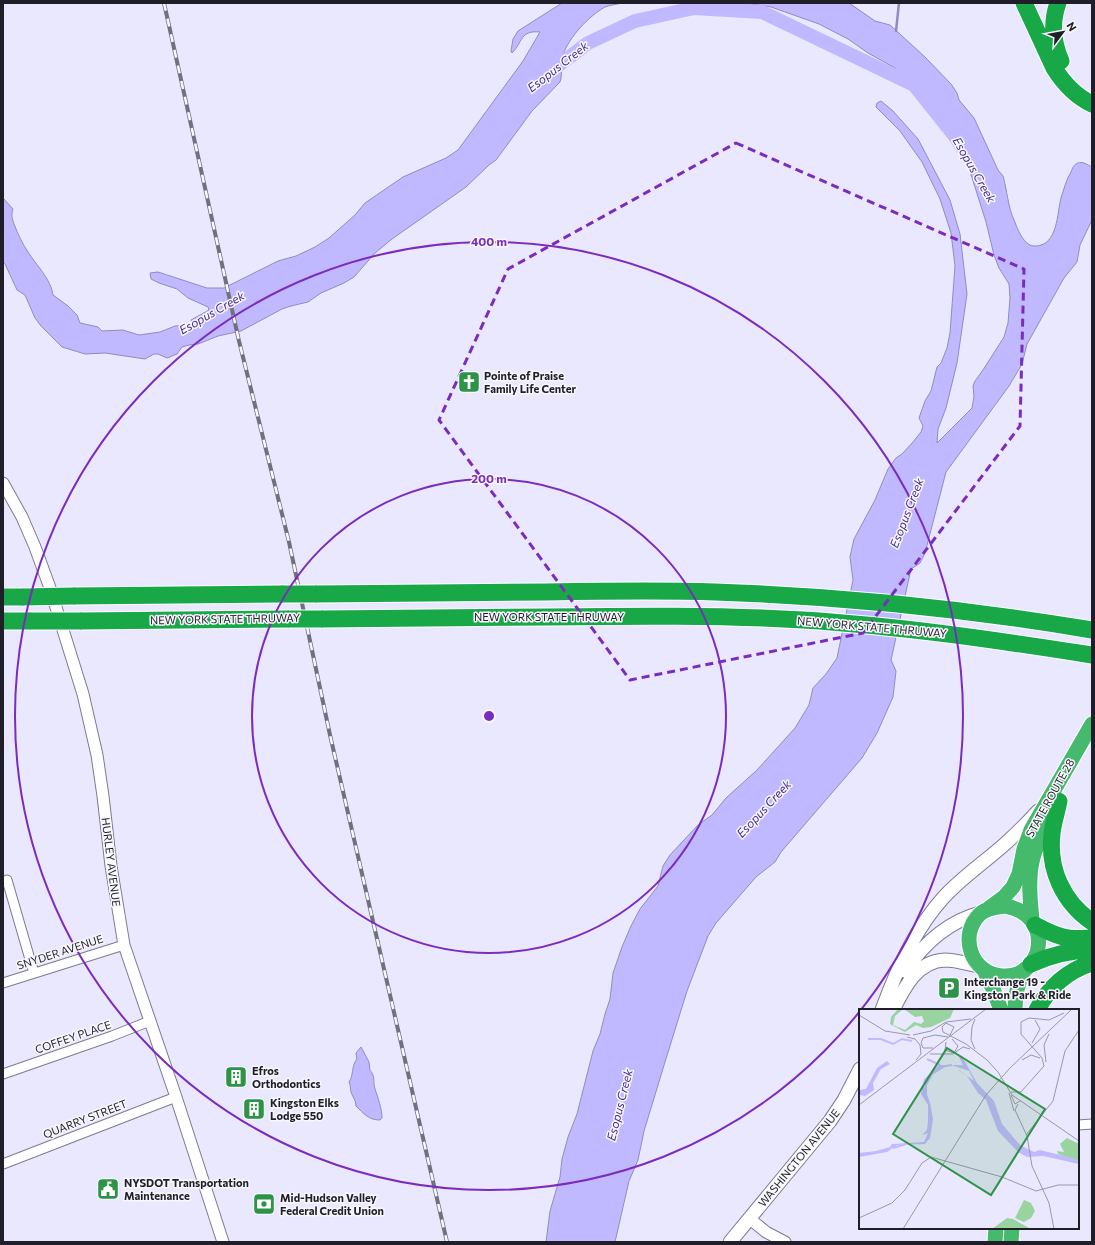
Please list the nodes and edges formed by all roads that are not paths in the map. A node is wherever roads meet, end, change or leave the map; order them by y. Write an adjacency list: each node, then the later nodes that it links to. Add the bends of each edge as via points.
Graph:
1 (1024, 3): 4 (highway, via 1060,78 1077,96)
2 (1058, 3): 3 (highway, via 1054,31 1058,54 1067,73)
3 (1092, 95)
4 (1092, 104)
5 (3, 483): 18 (street, HURLEY AVENUE, via 35,547 83,694 97,755)
6 (3, 597): 8 (highway, bridge, via 672,591 803,596 933,608)
7 (3, 621): 9 (highway, NEW YORK STATE THRUWAY, bridge, via 671,616 802,620 930,632)
8 (1092, 630)
9 (1092, 655)
10 (1092, 724): 12 (highway, STATE ROUTE 28)
11 (1092, 744): 12 (highway, STATE ROUTE 28)
12 (1052, 802): 14 (highway, STATE ROUTE 28, via 1027,839 1019,874 1013,887); 15 (highway, via 1051,847 1054,869 1068,899); 16 (highway, STATE ROUTE 28, via 1032,859 1030,880); 25 (main road, via 957,884 936,906 912,944)
13 (7, 880): 23 (street)
14 (984, 911): 16 (highway, via 1011,907 1022,912); 22 (highway, via 974,921 969,938 970,950); 26 (main road, via 951,924 927,943 905,971)
15 (1092, 922)
16 (1034, 923): 17 (highway, via 1051,934 1064,938); 21 (highway, via 1038,945)
17 (1092, 938)
18 (124, 945): 23 (street, SNYDER AVENUE); 31 (street, HURLEY AVENUE)
19 (1092, 950): 21 (highway, via 1060,953)
20 (1092, 963): 30 (highway, via 1076,969 1061,979)
21 (1028, 967): 22 (highway, via 1013,975 1001,976); 29 (highway, via 1022,974)
22 (982, 968): 27 (main road, via 946,960 931,963 907,983); 28 (highway, via 994,989)
23 (34, 973): 24 (street, SNYDER AVENUE)
24 (3, 983)
25 (882, 1009)
26 (883, 1009)
27 (894, 1009)
28 (1001, 1009)
29 (1015, 1009)
30 (1038, 1009)
31 (150, 1021): 33 (street, COFFEY PLACE); 34 (street, HURLEY AVENUE)
32 (859, 1071): 38 (main road, WASHINGTON AVENUE, via 830,1121)
33 (3, 1074)
34 (176, 1097): 37 (street, QUARRY STREET); 41 (street, HURLEY AVENUE)
35 (1092, 1124): 36 (street)
36 (1079, 1125)
37 (3, 1164)
38 (750, 1219): 42 (main road, WASHINGTON AVENUE); 43 (street, via 766,1232)
39 (996, 1229): 44 (highway)
40 (1012, 1229): 45 (highway)
41 (223, 1242)
42 (730, 1242)
43 (785, 1242)
44 (995, 1242)
45 (1011, 1242)

